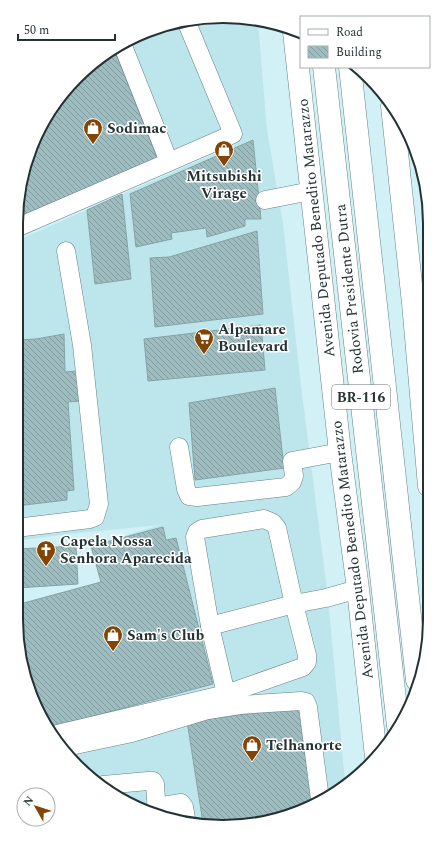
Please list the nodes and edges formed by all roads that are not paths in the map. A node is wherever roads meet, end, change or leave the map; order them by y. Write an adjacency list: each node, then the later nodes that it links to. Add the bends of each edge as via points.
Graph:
1 (188, 26): 7 (lane, via 233,134)
2 (294, 36): 8 (main road, Avenida Deputado Benedito Matarazzo)
3 (124, 49): 7 (lane)
4 (324, 68): 21 (main road, Rodovia Presidente Dutra / BR-116)
5 (350, 69): 19 (main road, Rodovia Presidente Dutra)
6 (393, 119): 12 (main road)
7 (169, 162): 10 (lane)
8 (311, 191): 9 (lane); 14 (main road, Avenida Deputado Benedito Matarazzo)
9 (265, 200)
10 (23, 225)
11 (66, 251): 15 (lane, via 82,345 99,504 95,517 90,519)
12 (423, 417)
13 (179, 447): 14 (lane, via 186,489 189,496 197,497 286,487 294,476 292,461)
14 (340, 452): 16 (main road, Avenida Deputado Benedito Matarazzo)
15 (23, 527)
16 (358, 589): 17 (lane); 24 (main road, Avenida Deputado Benedito Matarazzo)
17 (294, 604): 18 (lane); 18 (lane, via 277,528 273,523 264,519 202,529 195,536); 20 (lane, via 308,655 307,662 303,667)
18 (210, 626): 20 (lane)
19 (416, 672)
20 (226, 694): 22 (lane)
21 (397, 718)
22 (59, 734)
23 (68, 747): 26 (lane, via 132,733 208,710 240,705 306,702)
24 (375, 750)
25 (109, 784): 27 (lane, via 153,781)
26 (319, 795)
27 (157, 808)
28 (161, 810): 29 (lane, via 181,803)
29 (186, 816)

